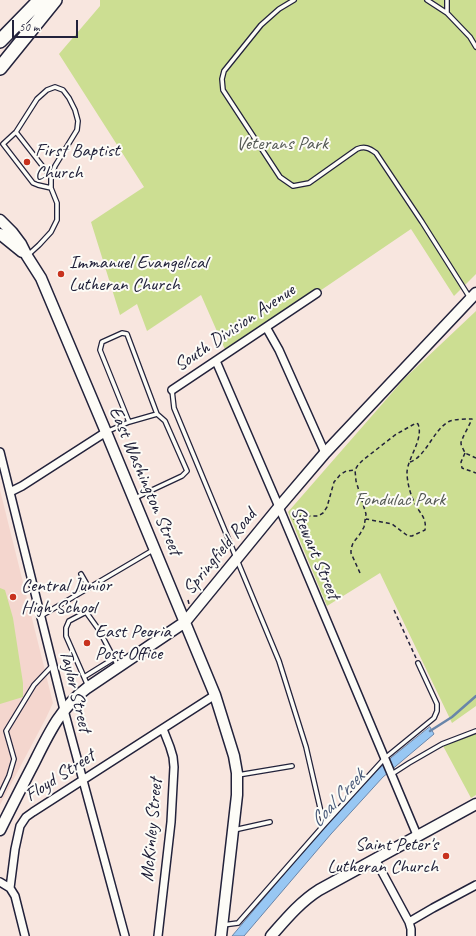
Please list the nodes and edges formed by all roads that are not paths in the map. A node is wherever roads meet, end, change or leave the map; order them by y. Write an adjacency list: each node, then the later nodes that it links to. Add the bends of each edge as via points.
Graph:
1 (40, 0): 7 (highway)
2 (55, 0): 9 (highway)
3 (294, 0): 17 (lane, via 261,25 224,71 223,90 280,178 293,186 309,183 362,147 376,153)
4 (427, 0): 6 (lane)
5 (447, 0): 6 (lane)
6 (447, 13): 8 (lane)
7 (0, 41)
8 (476, 47)
9 (0, 68)
10 (16, 132): 11 (lane); 11 (lane, via 37,99 56,87 63,90 75,110 77,130); 12 (lane, via 3,144 33,183)
11 (51, 177): 12 (lane)
12 (51, 188): 15 (lane, via 58,203 57,220 51,232)
13 (0, 220): 15 (main road, East Washington Street, via 17,238)
14 (0, 234): 15 (main road, East Washington Street)
15 (27, 256): 23 (main road, East Washington Street, via 40,278)
16 (317, 293): 18 (street, South Division Avenue)
17 (473, 295): 25 (main road, Springfield Road)
18 (266, 327): 19 (street, South Division Avenue); 25 (street)
19 (216, 361): 20 (street, South Division Avenue); 28 (street, Stewart Street)
20 (172, 390): 30 (lane, via 174,408)
21 (157, 414): 22 (lane); 22 (lane, via 127,334 122,333 102,342 100,350); 27 (lane, via 165,421 187,471 182,476)
22 (129, 422): 23 (lane)
23 (106, 432): 26 (street); 27 (main road, East Washington Street)
24 (0, 452): 26 (street, Taylor Street)
25 (326, 453): 28 (main road, Springfield Road)
26 (10, 492): 33 (street, Taylor Street)
27 (134, 498): 29 (main road, East Washington Street)
28 (279, 507): 30 (main road, Springfield Road); 44 (street, Stewart Street)
29 (155, 549): 32 (lane); 34 (main road, East Washington Street)
30 (237, 559): 34 (main road, Springfield Road); 52 (lane, via 279,661 306,747)
31 (81, 574): 32 (lane)
32 (89, 588): 33 (lane)
33 (40, 617): 37 (street, Taylor Street)
34 (185, 622): 35 (main road, Springfield Road); 40 (main road, East Washington Street)
35 (116, 663): 38 (lane); 38 (lane, via 99,630 86,612 69,621 66,628 66,636); 39 (main road, Springfield Road)
36 (418, 663): 44 (lane, via 437,704 437,711 434,718)
37 (52, 666): 41 (street, Taylor Street); 49 (lane, via 34,684 6,731 14,759)
38 (84, 676): 39 (lane)
39 (88, 687): 41 (main road, Springfield Road)
40 (215, 695): 42 (street, Floyd Street); 47 (main road, East Washington Street, via 234,756)
41 (64, 710): 48 (street, Taylor Street); 53 (main road, Springfield Road, via 47,737)
42 (163, 729): 48 (street, Floyd Street); 64 (street, McKinley Street, via 174,767)
43 (476, 731): 46 (lane, via 442,744)
44 (385, 758): 46 (street, Stewart Street); 52 (lane)
45 (292, 766): 47 (lane)
46 (391, 774): 55 (street)
47 (237, 775): 54 (main road, East Washington Street)
48 (82, 781): 59 (street, Floyd Street, via 32,812 23,821 15,849); 63 (street, Taylor Street)
49 (0, 794)
50 (476, 804): 55 (main road)
51 (270, 822): 54 (lane)
52 (324, 825): 61 (lane, via 238,923)
53 (0, 830)
54 (233, 830): 61 (main road, East Washington Street)
55 (417, 836): 56 (main road)
56 (375, 859): 60 (street); 66 (main road, via 309,896)
57 (0, 882): 59 (street)
58 (476, 885): 60 (street)
59 (10, 888): 62 (street, via 15,896)
60 (409, 922): 67 (street)
61 (222, 925): 65 (main road, East Washington Street)
62 (25, 936)
63 (125, 936)
64 (158, 936)
65 (221, 936)
66 (271, 936)
67 (411, 936)

